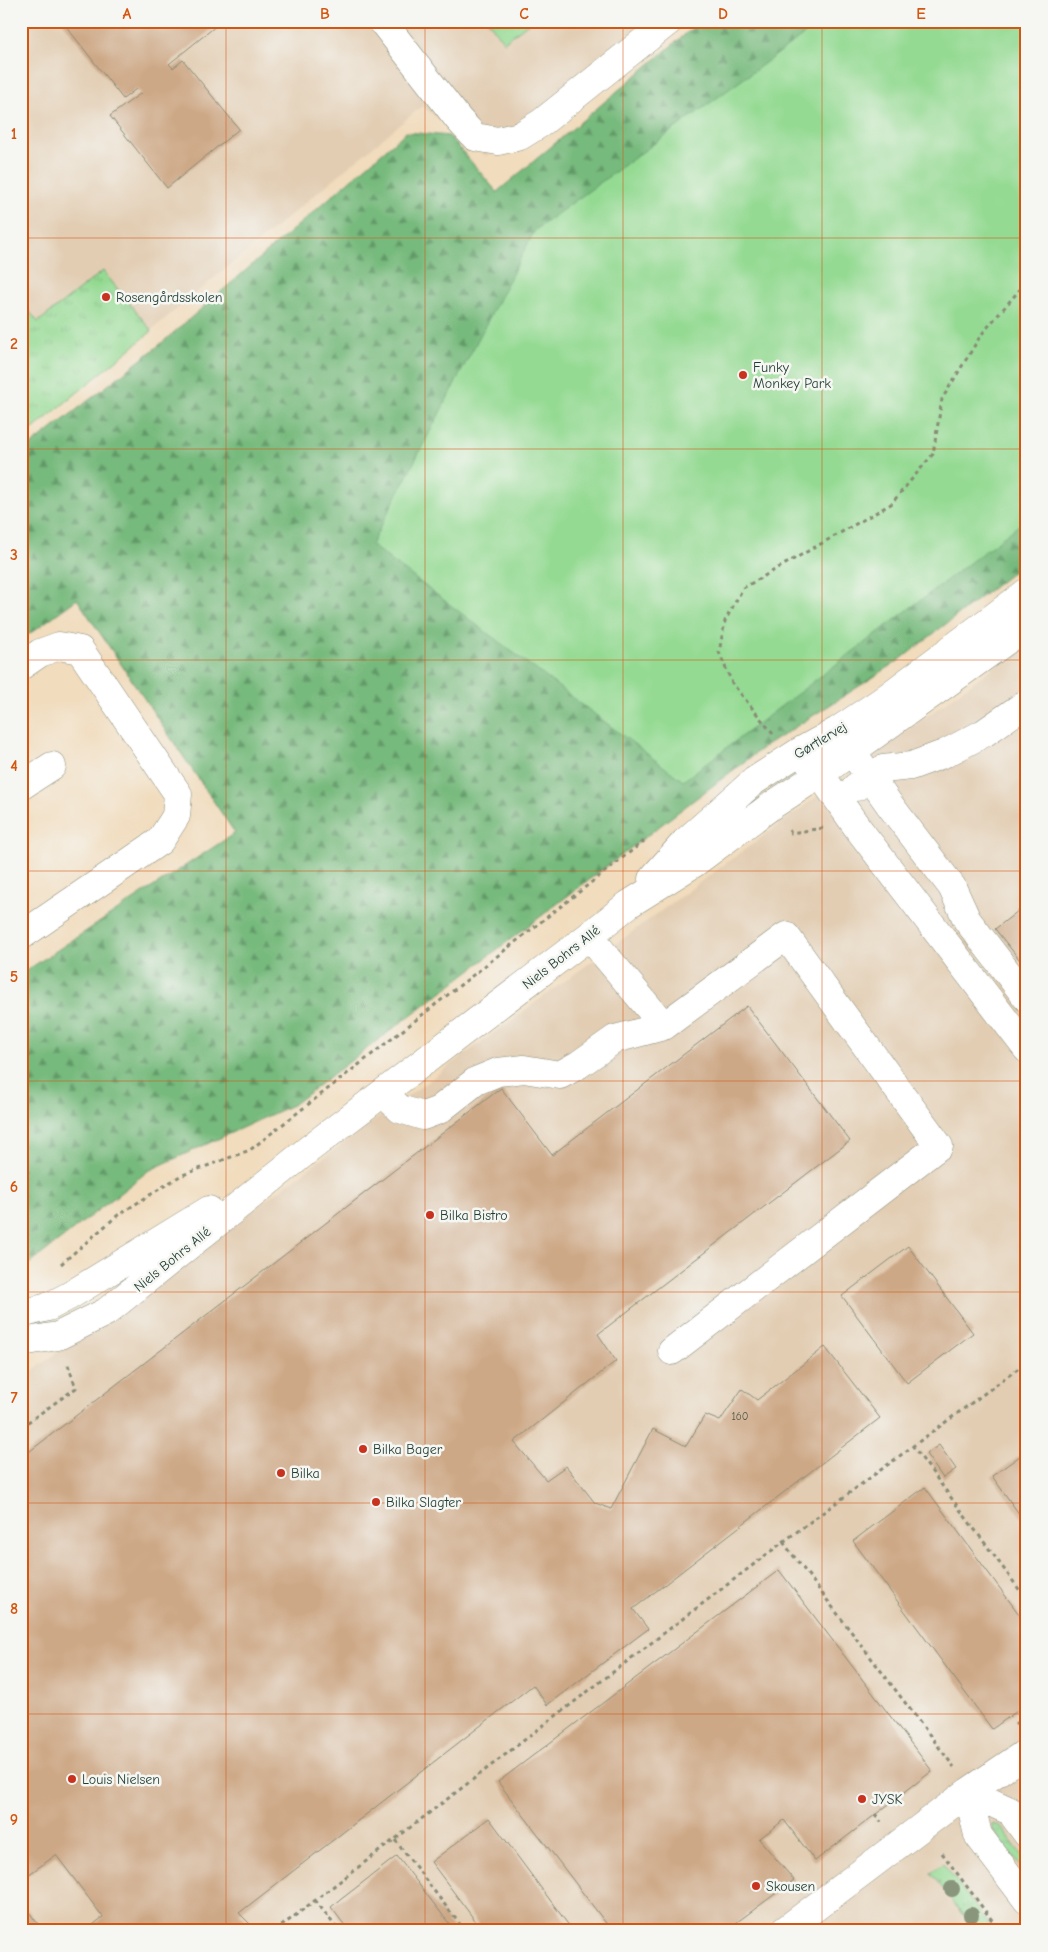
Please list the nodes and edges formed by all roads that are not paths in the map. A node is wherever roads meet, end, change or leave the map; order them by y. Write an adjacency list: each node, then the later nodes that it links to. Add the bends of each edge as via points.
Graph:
1 (382, 21): 2 (street, via 475,137 498,141 520,136 541,123)
2 (670, 21)
3 (1027, 592): 7 (street, Gørtlervej, via 882,701)
4 (1027, 626): 7 (street, Gørtlervej)
5 (21, 666): 15 (street, via 40,653 59,646 80,650 178,794 176,816 160,841)
6 (1027, 703): 11 (street, via 984,733 946,752 911,766 883,768)
7 (845, 741): 8 (street, Gørtlervej); 10 (street, Gørtlervej); 11 (street)
8 (788, 746): 10 (street); 14 (street, Gørtlervej, via 685,842)
9 (52, 766): 12 (street)
10 (820, 774): 13 (street); 14 (street, Niels Bohrs Allé, via 693,864)
11 (870, 777): 13 (street); 17 (street, via 952,887 967,920)
12 (21, 786)
13 (838, 800): 19 (street)
14 (629, 904): 16 (street, Niels Bohrs Allé)
15 (21, 936)
16 (590, 936): 18 (street); 20 (street, Niels Bohrs Allé)
17 (1027, 998)
18 (664, 1026): 20 (street, via 615,1039 560,1075 524,1069 498,1072 476,1081 439,1110 423,1116 400,1110); 24 (street, via 786,936 939,1146)
19 (1027, 1050)
20 (383, 1093): 21 (street, Niels Bohrs Allé)
21 (309, 1149): 22 (street, Niels Bohrs Allé, via 69,1296 48,1307); 23 (street, Niels Bohrs Allé, via 106,1312 58,1336)
22 (21, 1314)
23 (21, 1342)
24 (672, 1351)
25 (1027, 1752): 26 (street)
26 (968, 1792): 27 (street, via 1010,1811); 28 (street, via 978,1835); 29 (street)
27 (1027, 1834)
28 (1027, 1900)
29 (784, 1931)

